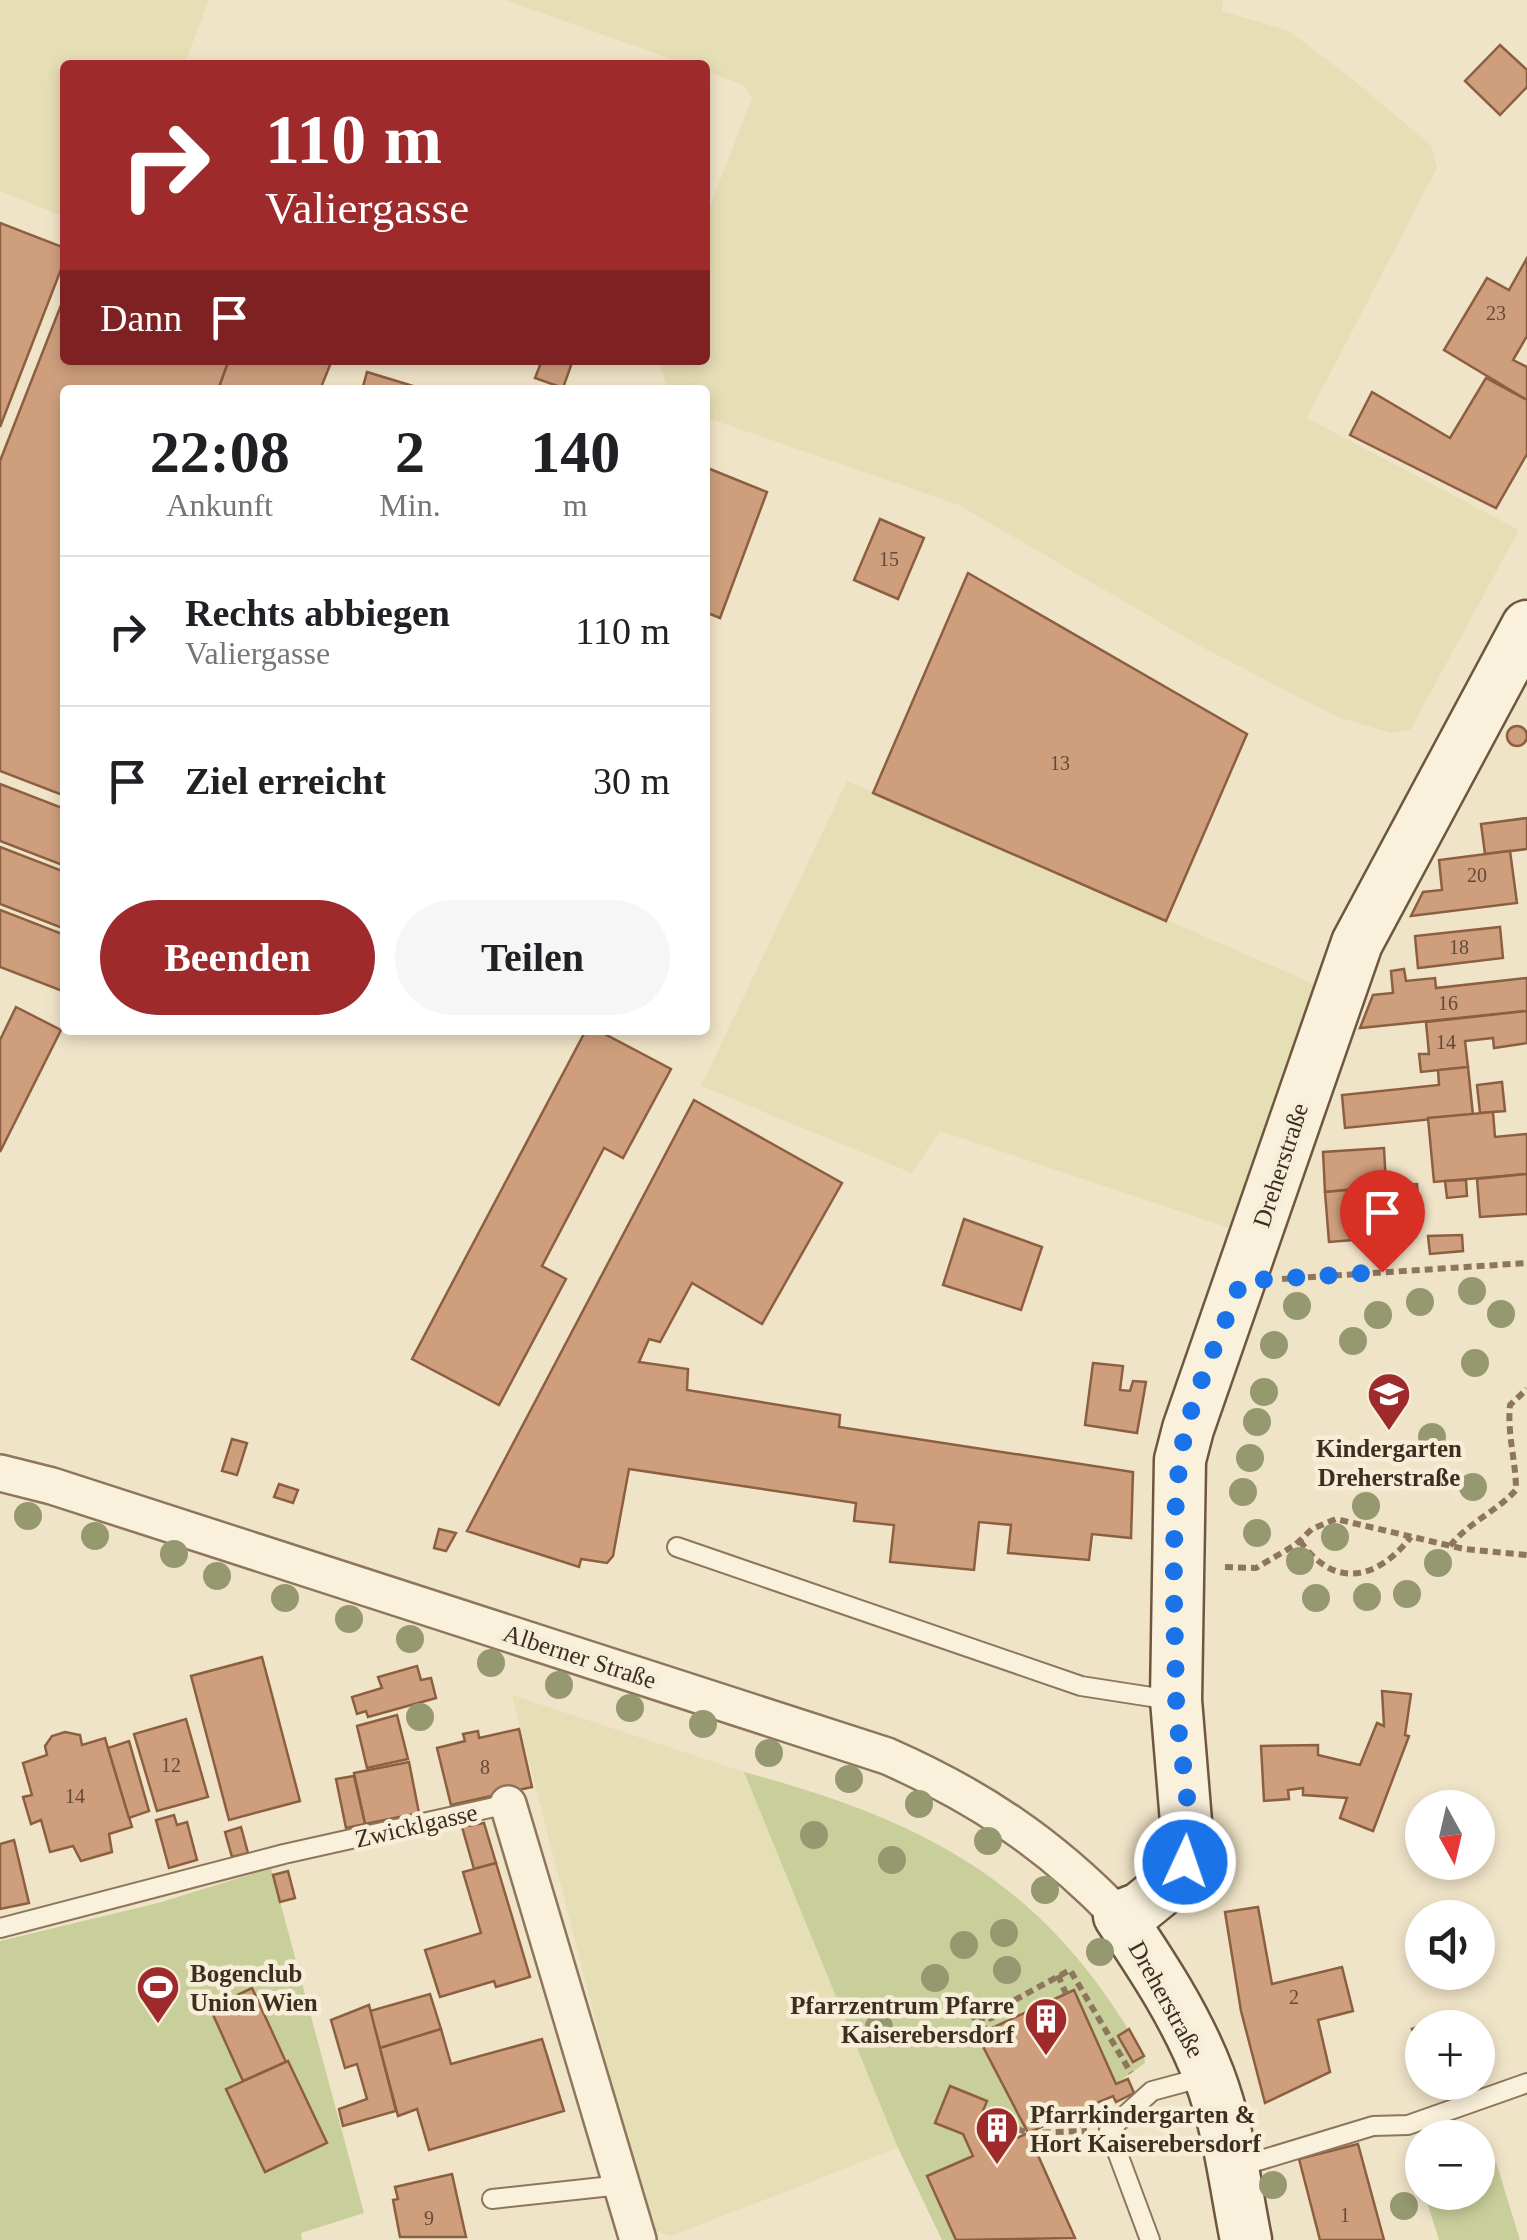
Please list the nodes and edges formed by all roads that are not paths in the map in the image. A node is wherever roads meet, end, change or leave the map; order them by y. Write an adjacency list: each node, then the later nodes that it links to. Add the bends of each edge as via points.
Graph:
1 (1527, 626): 4 (street, Dreherstraße, via 1358,942 1180,1460)
2 (0, 1473): 6 (street, Alberner Straße, via 887,1756 1008,1818 1070,1866)
3 (677, 1547): 4 (lane, via 1081,1686)
4 (1176, 1700): 6 (street, Dreherstraße, via 1189,1834 1185,1862 1160,1894)
5 (508, 1804): 7 (lane, Zwicklgasse); 11 (street, Zwicklgasse)
6 (1119, 1916): 8 (street, Dreherstraße, via 1173,2000)
7 (0, 1928)
8 (1209, 2076): 10 (street, Dreherstraße); 15 (lane, via 1152,2091 1109,2130)
9 (1527, 2083): 10 (lane, via 1408,2124 1373,2126)
10 (1232, 2168): 13 (street, Dreherstraße)
11 (621, 2185): 12 (lane); 14 (street, Zwicklgasse)
12 (492, 2198)
13 (1244, 2230)
14 (638, 2240)
15 (1150, 2240)

